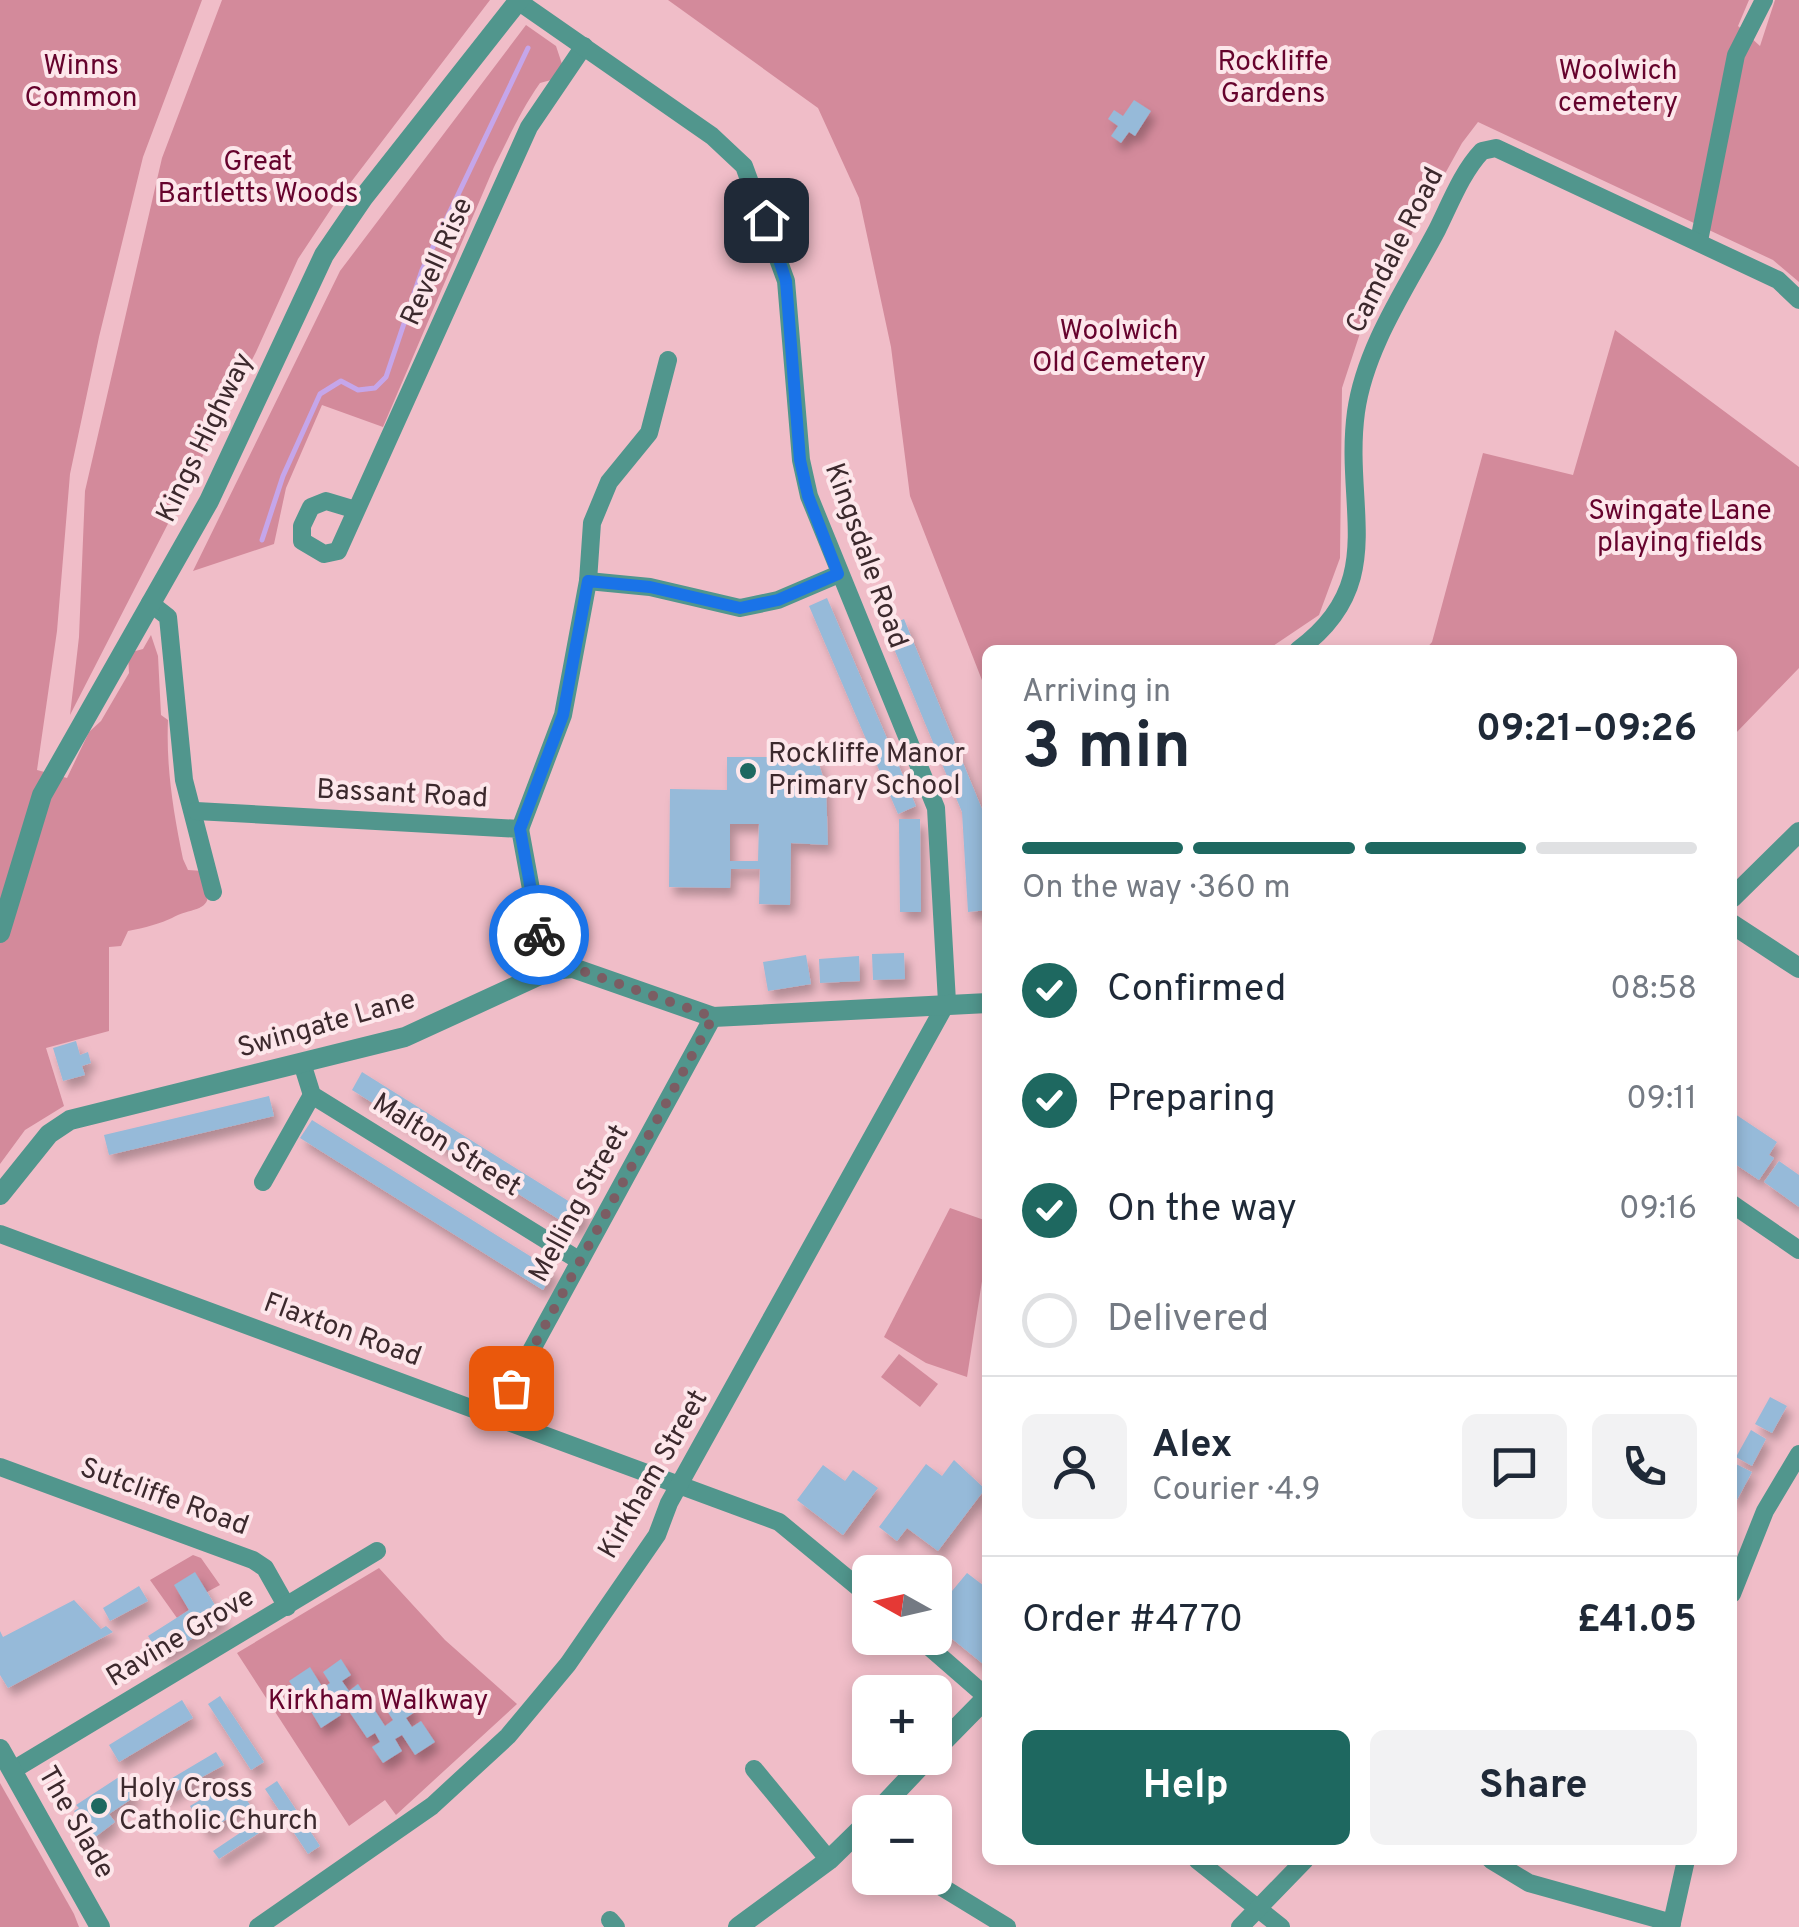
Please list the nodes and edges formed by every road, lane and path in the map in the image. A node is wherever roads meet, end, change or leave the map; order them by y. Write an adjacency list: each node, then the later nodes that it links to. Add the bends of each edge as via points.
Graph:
1 (1764, 0): 4 (street, via 1736,56)
2 (518, 1): 3 (street, Kingsdale Road); 10 (street, Kings Highway, via 324,255 246,429)
3 (584, 46): 7 (street, Revell Rise, via 529,127); 8 (street, Kingsdale Road, via 712,136 750,178 786,281 800,460)
4 (1699, 241): 5 (street, Camdale Road, via 1778,280); 11 (street, Camdale Road, via 1496,148 1482,151 1375,348 1356,410 1357,547 1350,594 1326,630)
5 (1799, 300)
6 (668, 360): 9 (street, via 650,433 609,482 592,522)
7 (356, 510)
8 (838, 574): 9 (street, via 740,608); 21 (street, Kingsdale Road, via 936,808)
9 (588, 581): 13 (street, via 563,715)
10 (150, 603): 12 (street, via 168,617 184,780); 18 (street, Kings Highway, via 42,795)
11 (1305, 645)
12 (196, 812): 13 (street, Bassant Road); 15 (street)
13 (520, 829): 20 (street, Bassant Road)
14 (1799, 832): 16 (street)
15 (213, 892)
16 (1737, 893)
17 (1737, 927): 19 (street)
18 (0, 934)
19 (1799, 968)
20 (551, 970): 23 (street, via 574,968); 24 (street, Swingate Lane, via 405,1037)
21 (947, 1002): 22 (street); 23 (street); 35 (street, Kirkham Street)
22 (982, 1003)
23 (713, 1017): 31 (street, Melling Street)
24 (302, 1063): 25 (street); 27 (street, Swingate Lane, via 70,1120 49,1134)
25 (312, 1095): 26 (street); 31 (street, Malton Street)
26 (263, 1182)
27 (0, 1195)
28 (1737, 1207): 30 (street)
29 (0, 1234): 32 (street, Flaxton Road)
30 (1799, 1250)
31 (580, 1261): 32 (street, Melling Street)
32 (495, 1418): 35 (street, Flaxton Road)
33 (1799, 1454): 38 (street)
34 (0, 1468): 39 (street, Sutcliffe Road, via 253,1560 265,1568)
35 (680, 1484): 37 (street, Flaxton Road, via 779,1522); 60 (street, Kirkham Street, via 625,1582 508,1736 432,1806)
36 (378, 1551): 39 (street, Ravine Grove)
37 (852, 1582)
38 (1737, 1582)
39 (287, 1607): 46 (street, Ravine Grove)
40 (939, 1655): 41 (street)
41 (982, 1693)
42 (982, 1702): 43 (street)
43 (952, 1733)
44 (0, 1748): 46 (street, The Slade)
45 (754, 1769): 50 (street)
46 (13, 1770): 59 (street, The Slade)
47 (912, 1775): 48 (street)
48 (893, 1795)
49 (852, 1841): 50 (street)
50 (829, 1860): 57 (street)
51 (1203, 1865): 56 (street)
52 (1299, 1865): 56 (street)
53 (1499, 1865): 58 (street, via 1528,1883)
54 (1685, 1865): 58 (street)
55 (952, 1893): 61 (street)
56 (1258, 1908): 62 (street); 63 (street)
57 (744, 1925)
58 (1671, 1925)
59 (100, 1927)
60 (258, 1927)
61 (1007, 1927)
62 (1240, 1927)
63 (1281, 1927)

